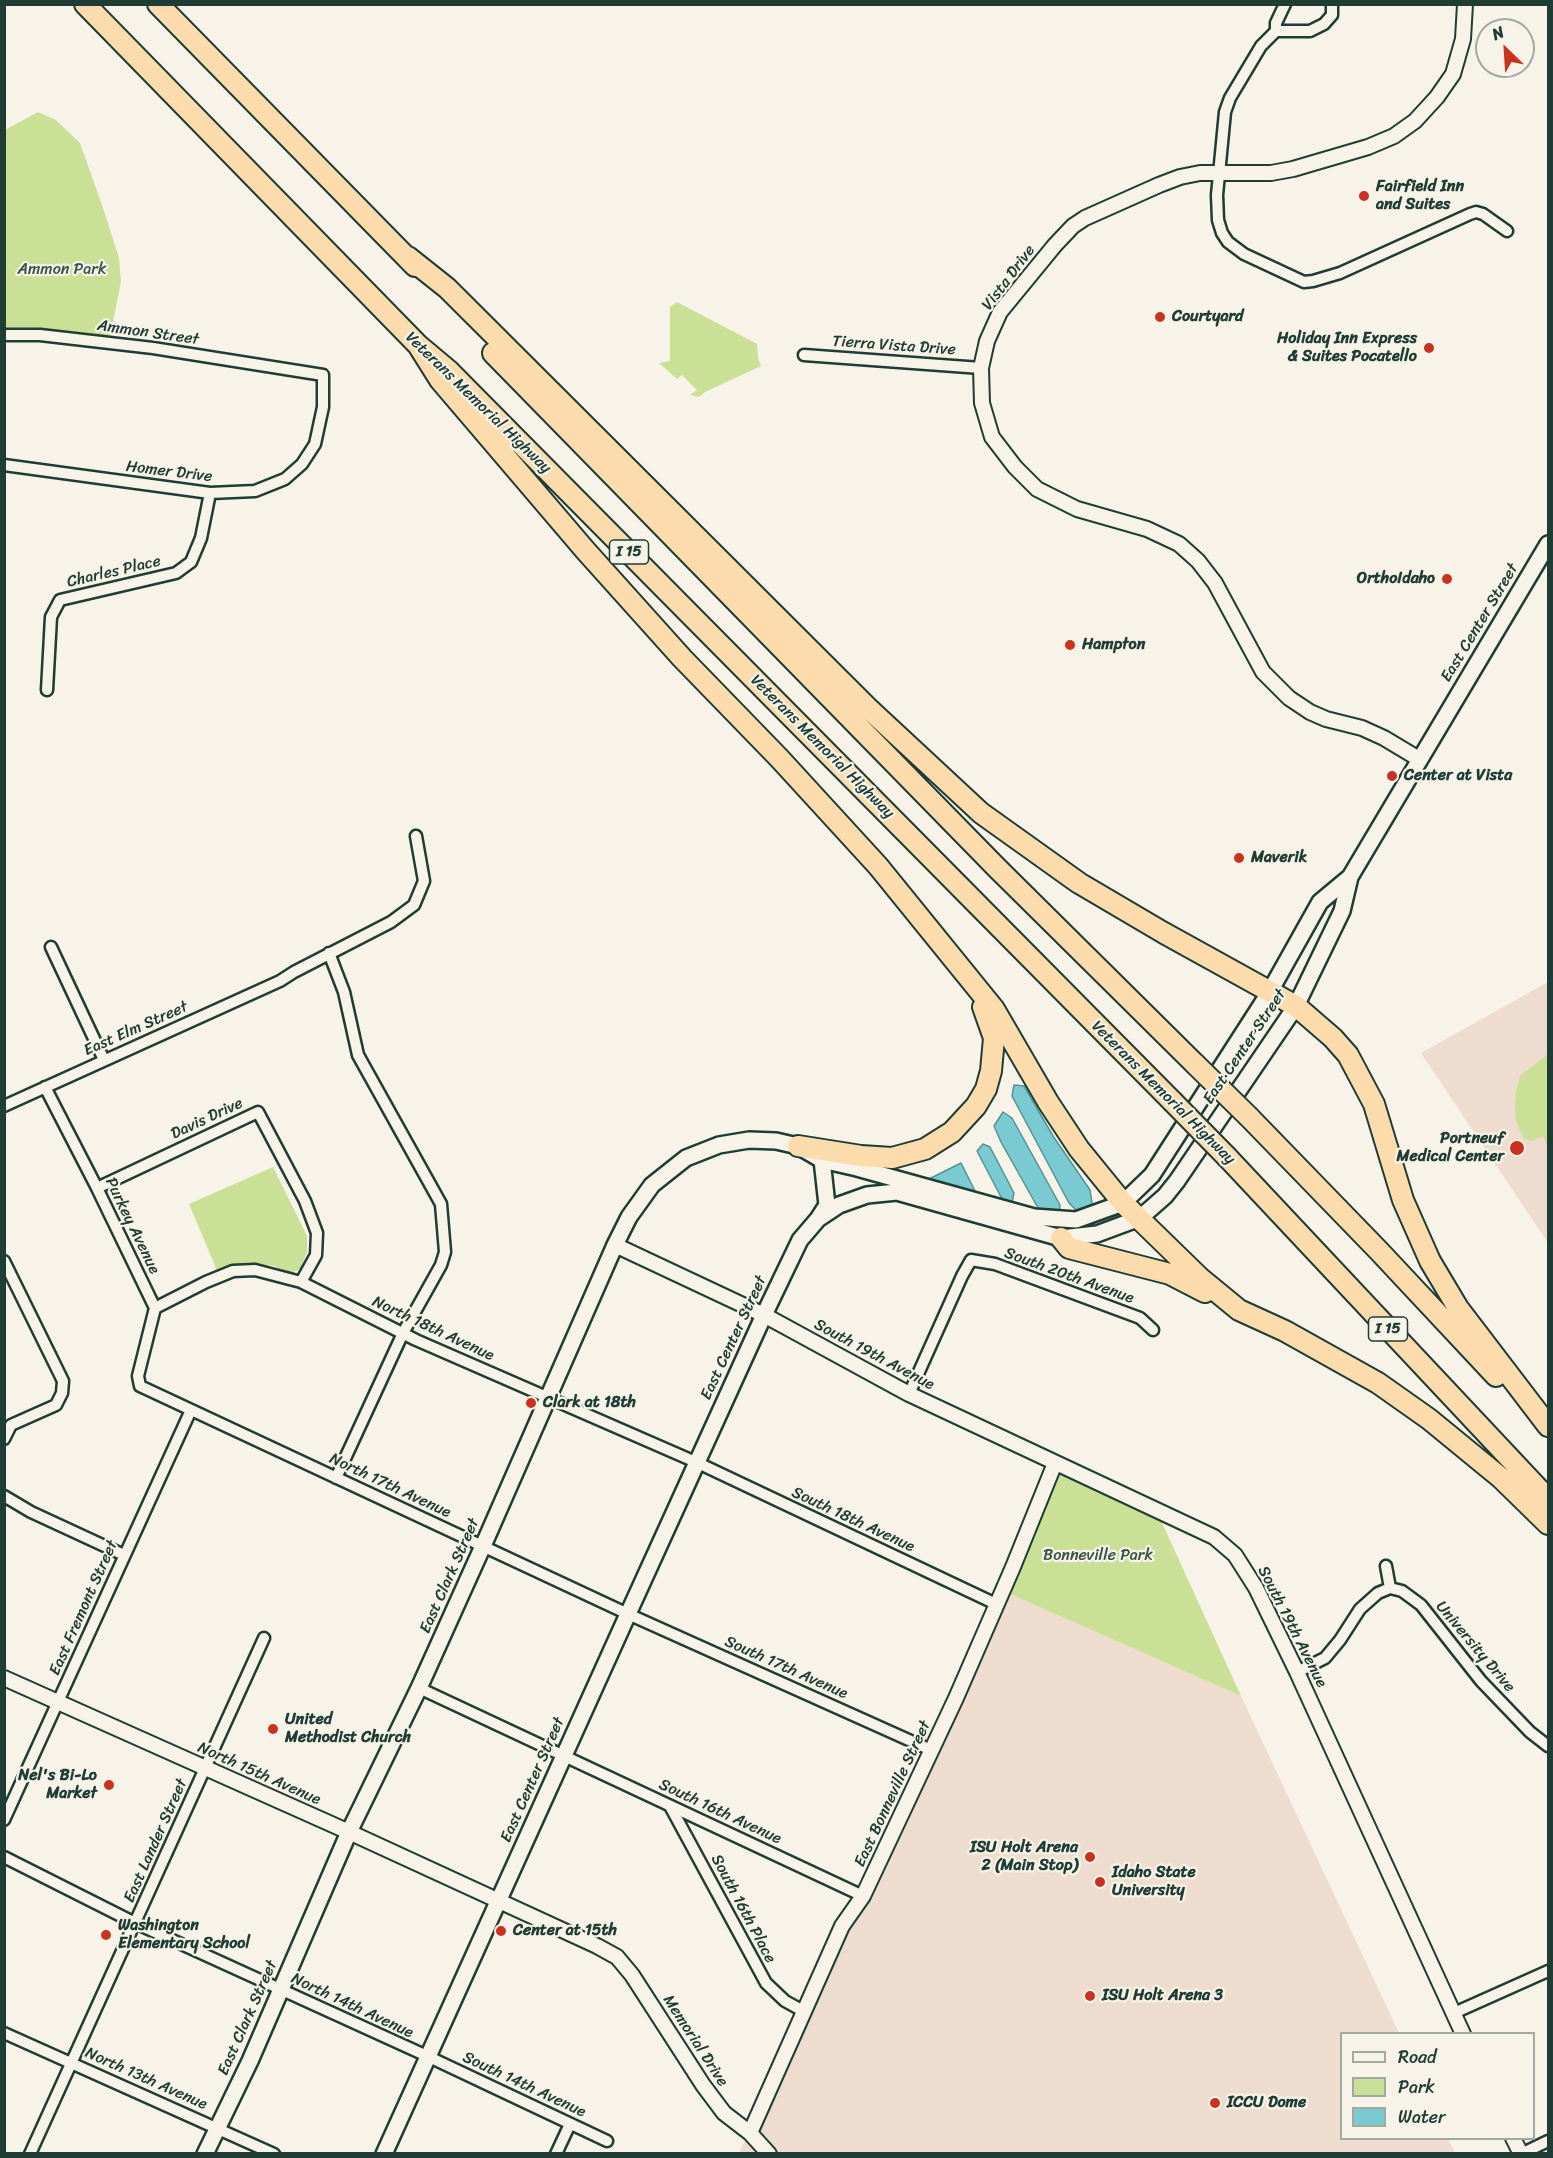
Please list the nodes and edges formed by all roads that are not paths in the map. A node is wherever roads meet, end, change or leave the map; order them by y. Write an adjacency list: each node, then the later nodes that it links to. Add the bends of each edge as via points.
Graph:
1 (85, 4): 11 (highway, Veterans Memorial Highway / I 15)
2 (158, 4): 9 (highway, I 15)
3 (1285, 4): 6 (street)
4 (1332, 4): 6 (street, via 1332,15 1310,31)
5 (1465, 4): 7 (street, Vista Drive, via 1463,39 1453,74 1415,121 1394,136 1282,171)
6 (1276, 31): 7 (street, via 1261,46 1230,98 1225,112)
7 (1220, 173): 8 (street, via 1218,220 1228,242 1244,254 1304,282 1340,273 1476,212); 13 (street, Vista Drive, via 1200,173 1159,185 1073,226 1000,312)
8 (1507, 231)
9 (408, 257): 25 (highway, via 447,288 868,708 981,813 1079,883); 49 (highway, I 15, bridge, via 436,295 997,868 1249,1117)
10 (4, 335): 14 (street, Ammon Street, via 109,343)
11 (418, 345): 24 (highway, via 440,380 585,550 878,866); 55 (highway, Veterans Memorial Highway / I 15, bridge, via 449,370 1228,1158)
12 (804, 355): 13 (street, Tierra Vista Drive)
13 (981, 368): 19 (street, Vista Drive, via 982,403 992,437 1037,489 1077,508 1147,529 1179,544 1215,583 1263,672 1289,698 1326,719 1362,728)
14 (287, 370): 16 (street, Homer Drive, via 323,375 323,407 315,444 302,464 285,479 255,491)
15 (4, 465): 16 (street, Homer Drive)
16 (210, 493): 18 (street, Charles Place, via 195,554 176,573 60,600 51,617)
17 (1548, 544): 19 (main road, East Center Street)
18 (47, 690)
19 (1419, 759): 21 (main road, East Center Street)
20 (416, 836): 23 (street, East Elm Street, via 424,881 414,905 375,931)
21 (1350, 877): 25 (main road, East Center Street, via 1320,902); 26 (main road, East Center Street, via 1342,911)
22 (51, 947): 27 (street)
23 (329, 953): 27 (street, East Elm Street, via 280,981); 44 (street, via 344,992 358,1055 441,1204 445,1252)
24 (970, 980): 30 (highway, via 994,1038 991,1071 976,1106 952,1132 925,1149 892,1158); 33 (highway, via 994,1009 1079,1149)
25 (1269, 993): 26 (highway); 33 (main road, East Center Street, via 1152,1175)
26 (1296, 1006): 34 (main road, East Center Street, via 1177,1181); 48 (highway, via 1319,1023 1348,1055 1374,1104 1403,1200 1430,1261 1458,1308)
27 (104, 1060): 28 (street, East Elm Street)
28 (45, 1088): 29 (street, East Elm Street); 32 (street, Purkey Avenue)
29 (4, 1106)
30 (798, 1146): 31 (main road, East Clark Street); 37 (main road, East Clark Street, via 749,1140 719,1145 686,1158 652,1185 629,1216)
31 (822, 1160): 33 (main road, East Center Street, via 1034,1217 1076,1220); 35 (main road, via 826,1205)
32 (97, 1188): 39 (street, Davis Drive, via 258,1112 305,1201 317,1233 316,1255); 40 (street, Purkey Avenue)
33 (1123, 1203): 34 (highway)
34 (1140, 1218): 36 (main road, East Center Street, via 1097,1234); 41 (highway, via 1200,1278)
35 (818, 1219): 36 (main road, East Center Street, via 854,1198 897,1192); 42 (main road, East Center Street, via 800,1240)
36 (1061, 1238): 41 (highway, via 1069,1248 1170,1274)
37 (615, 1245): 42 (street, South 19th Avenue); 46 (main road, East Clark Street)
38 (4, 1260): 50 (street, via 63,1381 56,1405 11,1425)
39 (301, 1281): 40 (street, North 18th Avenue, via 255,1270 232,1271); 44 (street, North 18th Avenue)
40 (155, 1308): 47 (street, North 17th Avenue, via 138,1376 140,1386)
41 (1239, 1310): 56 (highway, via 1378,1383 1501,1478)
42 (764, 1315): 45 (street, South 19th Avenue); 51 (main road, East Center Street)
43 (1153, 1330): 45 (street, South 20th Avenue, via 1140,1318 995,1264 971,1260)
44 (403, 1333): 46 (street, North 18th Avenue); 53 (street)
45 (909, 1394): 52 (street, South 19th Avenue)
46 (549, 1398): 51 (street, North 18th Avenue); 57 (main road, East Clark Street)
47 (191, 1410): 53 (street, North 17th Avenue); 58 (street, East Fremont Street)
48 (1548, 1426)
49 (1548, 1433)
50 (4, 1439)
51 (698, 1463): 61 (street, South 18th Avenue); 62 (main road, East Center Street)
52 (1055, 1463): 61 (street, East Bonneville Street); 64 (street, South 19th Avenue, via 1214,1538 1236,1556)
53 (336, 1478): 57 (street, North 17th Avenue)
54 (4, 1496): 58 (street)
55 (1548, 1499)
56 (1548, 1524)
57 (483, 1546): 62 (street, North 17th Avenue); 66 (main road, East Clark Street)
58 (124, 1555): 67 (street, East Fremont Street)
59 (1386, 1566): 60 (street)
60 (1390, 1588): 64 (street, via 1360,1609 1324,1658); 68 (street, University Drive, via 1402,1591 1421,1605 1481,1681)
61 (996, 1604): 69 (street, East Bonneville Street)
62 (628, 1614): 69 (street, South 17th Avenue); 70 (main road, East Center Street)
63 (264, 1638): 71 (street, East Lander Street)
64 (1297, 1672): 82 (street, South 19th Avenue)
65 (4, 1678): 67 (street, North 15th Avenue)
66 (419, 1688): 70 (street, South 16th Avenue); 74 (main road, East Clark Street)
67 (58, 1702): 71 (street, North 15th Avenue); 73 (street, East Fremont Street)
68 (1548, 1746)
69 (931, 1750): 76 (street, East Bonneville Street)
70 (563, 1757): 72 (street, South 16th Avenue); 77 (main road, East Center Street)
71 (205, 1768): 74 (street, North 15th Avenue); 78 (street, East Lander Street)
72 (670, 1805): 76 (street, South 16th Avenue); 81 (street, South 16th Place, via 766,1983 785,2001)
73 (4, 1820)
74 (349, 1832): 77 (street, North 15th Avenue); 80 (main road, East Clark Street)
75 (4, 1857): 78 (street, North 14th Avenue)
76 (863, 1896): 81 (street, East Bonneville Street, via 842,1926)
77 (498, 1902): 85 (main road, East Center Street); 89 (street, Memorial Drive, via 616,1958 632,1974 724,2113)
78 (135, 1923): 80 (street, North 14th Avenue); 86 (street, East Lander Street)
79 (1548, 1971): 82 (street)
80 (281, 1990): 85 (street, North 14th Avenue); 88 (main road, East Clark Street)
81 (806, 2012): 89 (street, East Bonneville Street)
82 (1454, 2013): 84 (street, South 19th Avenue)
83 (4, 2032): 86 (street, North 13th Avenue)
84 (1462, 2032)
85 (428, 2056): 87 (street, South 14th Avenue); 96 (main road, East Center Street)
86 (72, 2062): 88 (street, North 13th Avenue); 93 (street, East Lander Street)
87 (570, 2124): 91 (street, South 14th Avenue); 97 (street)
88 (217, 2128): 94 (main road, East Clark Street); 95 (street, North 13th Avenue)
89 (750, 2133): 98 (street, Memorial Drive)
90 (1514, 2140): 99 (street)
91 (607, 2141)
92 (1548, 2141): 99 (street)
93 (30, 2154)
94 (205, 2154)
95 (274, 2154)
96 (384, 2154)
97 (556, 2154)
98 (769, 2154)
99 (1521, 2154)

